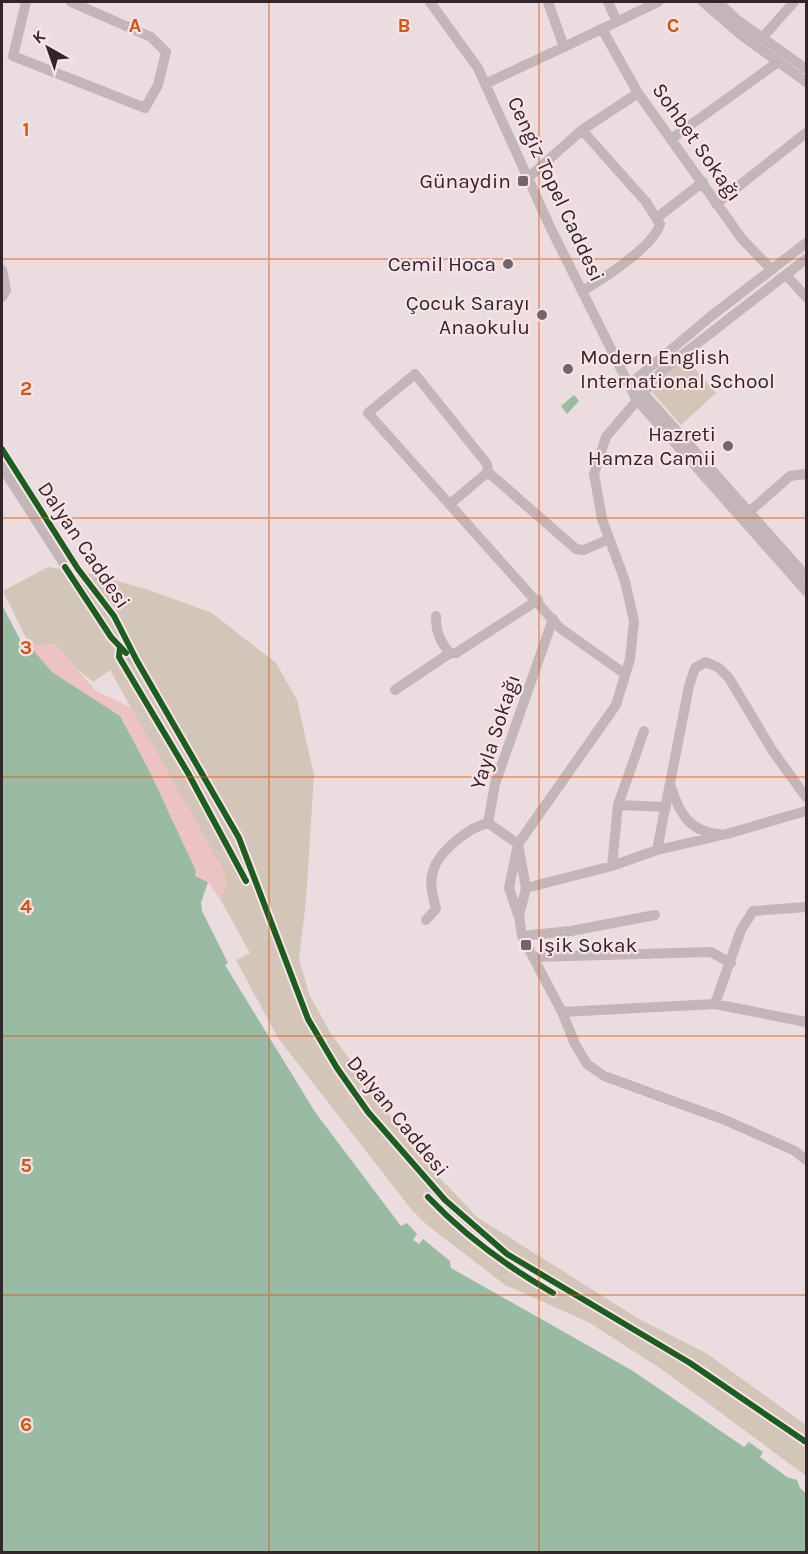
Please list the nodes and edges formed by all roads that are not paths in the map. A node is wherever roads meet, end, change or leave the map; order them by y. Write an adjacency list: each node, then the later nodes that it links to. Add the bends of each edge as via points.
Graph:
1 (26, 2): 2 (street, via 14,56 145,108 158,85 166,52 151,37)
2 (71, 2)
3 (430, 2): 17 (street, Cengiz Topel Caddesi, via 458,38)
4 (548, 2): 13 (street)
5 (608, 2): 10 (street)
6 (658, 2): 10 (street)
7 (703, 2): 14 (street)
8 (718, 2): 12 (street)
9 (794, 2): 12 (street)
10 (617, 22): 11 (street)
11 (603, 29): 13 (street); 18 (street, Sohbet Sokağı)
12 (762, 38): 15 (street)
13 (564, 48): 17 (street)
14 (778, 62): 16 (street); 21 (street)
15 (807, 69)
16 (807, 82)
17 (485, 84): 22 (street, Cengiz Topel Caddesi)
18 (638, 93): 19 (street); 21 (street, Sohbet Sokağı)
19 (582, 130): 22 (street); 25 (street)
20 (807, 133): 24 (street)
21 (671, 139): 23 (street, Sohbet Sokağı)
22 (528, 178): 31 (street, Cengiz Topel Caddesi)
23 (703, 182): 24 (street, Sohbet Sokağı); 25 (street)
24 (716, 204): 29 (street, Sohbet Sokağı, via 756,256)
25 (658, 218): 31 (street, via 659,229 649,241)
26 (807, 243): 29 (street)
27 (807, 259): 30 (street)
28 (2, 270): 32 (street, via 6,290)
29 (772, 270): 34 (street)
30 (787, 276): 33 (street); 35 (street, via 663,370)
31 (582, 291): 34 (street, Cengiz Topel Caddesi)
32 (2, 297)
33 (807, 297)
34 (629, 385): 35 (street, Cengiz Topel Caddesi)
35 (640, 397): 41 (street); 42 (street, via 606,437 594,474); 44 (street)
36 (2, 449): 37 (street, Dalyan Caddesi)
37 (8, 472): 46 (street, Dalyan Caddesi); 48 (street, Dalyan Caddesi)
38 (488, 472): 40 (street); 40 (street, via 482,457 415,374 368,413); 42 (street, via 576,549 584,550)
39 (807, 474): 41 (street, via 790,476)
40 (450, 504): 45 (street)
41 (749, 512): 43 (street)
42 (609, 539): 52 (street, via 625,581 634,621)
43 (807, 576)
44 (807, 591)
45 (538, 600): 49 (street); 50 (street, via 473,644)
46 (111, 612): 48 (street, via 100,609); 51 (street, Dalyan Caddesi)
47 (436, 616): 50 (street, via 436,630)
48 (99, 619): 51 (street, Dalyan Caddesi, via 120,647)
49 (553, 620): 52 (street, via 582,646); 60 (street, Yayla Sokağı, via 495,784)
50 (450, 652): 53 (street)
51 (137, 661): 77 (street, Dalyan Caddesi, via 239,838 320,1042 368,1112 413,1165 465,1219 507,1254 690,1363)
52 (626, 674): 62 (street, via 616,705)
53 (395, 690)
54 (644, 731): 57 (street)
55 (670, 786): 56 (street, via 689,686 695,668 706,662 729,678 772,750); 58 (street); 61 (street, via 679,812 688,823 710,833)
56 (807, 796)
57 (618, 805): 58 (street); 64 (street)
58 (666, 807): 63 (street)
59 (807, 811): 61 (street)
60 (488, 823): 62 (street, Yayla Sokağı); 69 (street, via 464,832 433,869 431,884 436,909)
61 (727, 834): 63 (street)
62 (518, 844): 65 (street); 68 (street, via 509,888)
63 (657, 850): 64 (street)
64 (612, 866): 65 (street)
65 (526, 888): 68 (street)
66 (807, 907): 72 (street, via 753,911 741,930)
67 (655, 915): 70 (street)
68 (519, 916): 70 (street)
69 (426, 920)
70 (522, 936): 71 (street)
71 (535, 957): 72 (street, via 711,952); 74 (street)
72 (730, 963): 73 (street)
73 (715, 1004): 74 (street); 75 (street)
74 (562, 1012): 76 (street, via 574,1044 587,1064 604,1076 725,1120)
75 (807, 1022)
76 (807, 1160)
77 (807, 1442)

